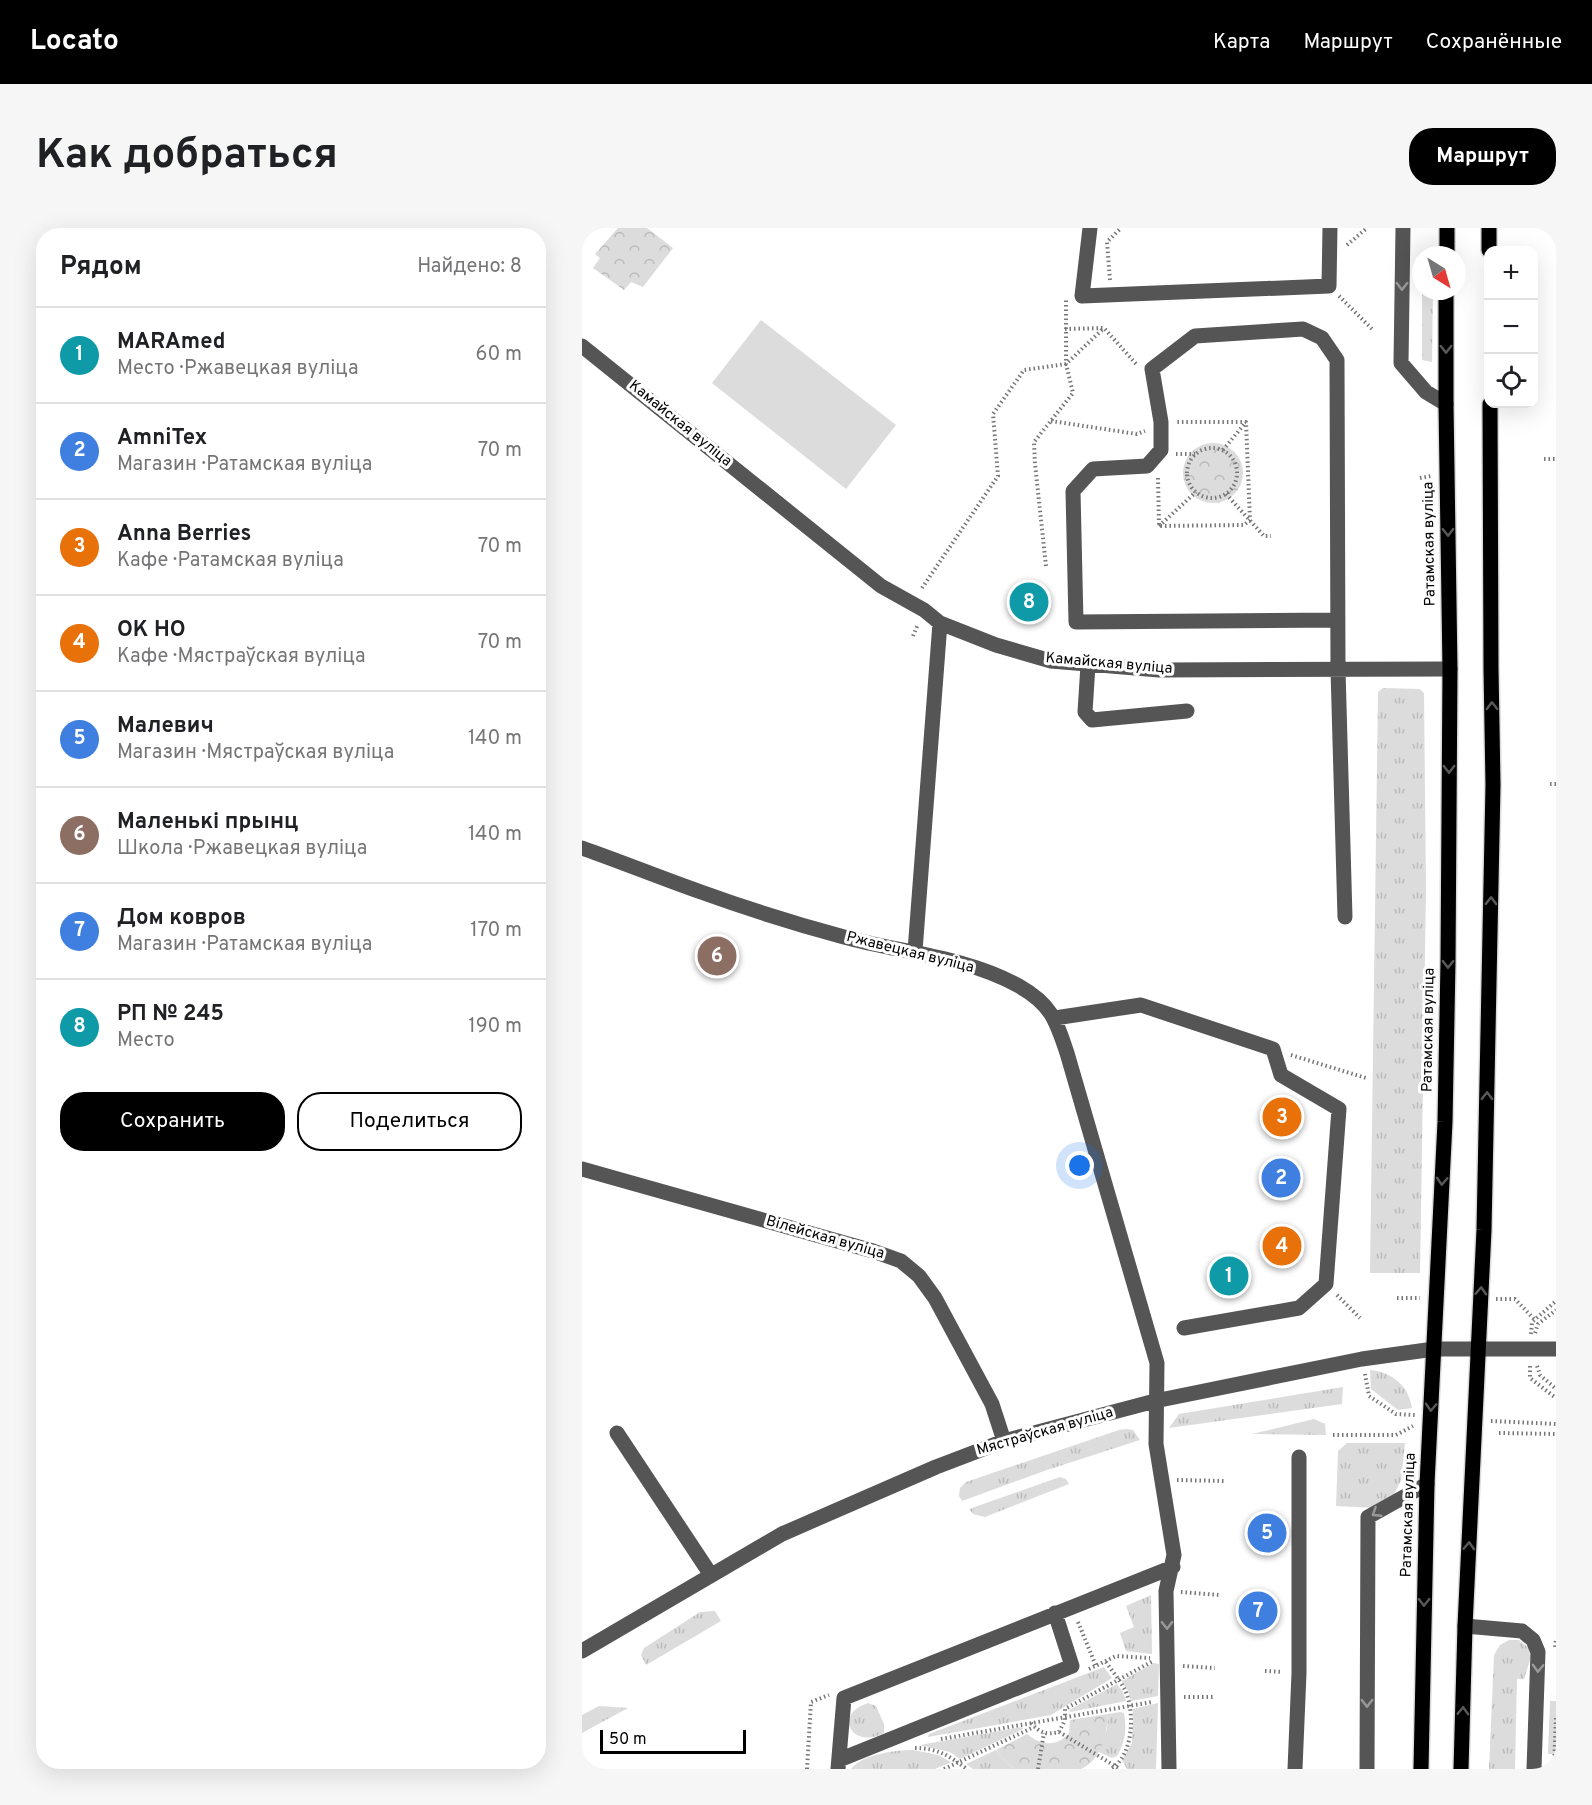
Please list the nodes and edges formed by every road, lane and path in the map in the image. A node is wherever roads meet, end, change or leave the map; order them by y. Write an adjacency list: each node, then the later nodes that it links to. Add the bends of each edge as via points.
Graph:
1 (1090, 228): 10 (street)
2 (1121, 228): 9 (path, via 1107,242 1110,280)
3 (1330, 228): 10 (street, via 1329,286)
4 (1403, 228): 17 (street, one-way to 17, via 1401,363 1425,392)
5 (1447, 228): 7 (main road)
6 (1489, 228): 8 (main road)
7 (1447, 246)
8 (1489, 246)
9 (1121, 280)
10 (1082, 296): 13 (path, via 1066,296)
11 (1446, 300): 17 (main road, Ратамская вуліца, one-way to 17)
12 (1104, 328): 13 (path); 15 (path); 16 (path, via 1137,365)
13 (1065, 329): 15 (path)
14 (582, 346): 34 (street, Камайская вуліца, via 881,586)
15 (1066, 364): 19 (path, via 1073,393); 32 (path, via 1024,370 993,414 998,476)
16 (1152, 369): 21 (street); 33 (street, via 1195,336 1303,330 1322,338 1337,360)
17 (1446, 404): 36 (main road, Ратамская вуліца, one-way to 36)
18 (1490, 408): 58 (main road, one-way to 18, via 1493,785)
19 (1051, 421): 21 (path, via 1137,434); 31 (path, via 1034,442)
20 (1246, 422): 21 (path); 22 (path); 28 (path)
21 (1161, 423): 25 (street, via 1161,450)
22 (1223, 450): 26 (path, via 1207,448 1193,457 1187,472); 27 (path, via 1237,470 1234,486)
23 (1544, 459): 24 (path)
24 (1556, 459)
25 (1147, 466): 29 (path, via 1158,474); 33 (street, via 1093,469 1073,491 1076,622)
26 (1196, 492): 27 (path, via 1213,498); 29 (path)
27 (1226, 494): 28 (path)
28 (1250, 520): 29 (path, via 1244,525); 30 (path, via 1264,536)
29 (1159, 526)
30 (1271, 536)
31 (1046, 566)
32 (922, 588)
33 (1338, 620): 37 (street)
34 (940, 623): 35 (street, Камайская вуліца, via 1051,661); 41 (street)
35 (1088, 665): 37 (street, Камайская вуліца, via 1159,670); 38 (street, via 1085,712 1092,720)
36 (1450, 669): 37 (street, Камайская вуліца); 55 (main road, Ратамская вуліца, one-way to 55, via 1445,1111)
37 (1338, 670): 40 (street)
38 (1187, 711)
39 (582, 848): 41 (street, Ржавецкая вуліца, via 766,914 847,938)
40 (1345, 916)
41 (915, 951): 42 (street, Ржавецкая вуліца, via 1019,986 1040,1000)
42 (1055, 1018): 43 (street, via 1141,1005); 62 (street, Ржавецкая вуліца, via 1158,1363)
43 (1273, 1049): 44 (path); 46 (street, via 1281,1075 1339,1109)
44 (1366, 1078)
45 (582, 1169): 71 (street, Вілейская вуліца, via 901,1261 919,1276 935,1298 992,1404)
46 (1326, 1284): 52 (path); 54 (street, via 1299,1308)
47 (1397, 1298): 48 (path)
48 (1421, 1298)
49 (1508, 1299): 53 (path, via 1515,1299)
50 (1556, 1301): 53 (path)
51 (1556, 1310): 56 (path, via 1538,1324)
52 (1360, 1318)
53 (1535, 1320): 56 (path)
54 (1184, 1328)
55 (1434, 1348): 58 (street, Мястраўская вуліца); 59 (street, Мястраўская вуліца); 63 (main road, Ратамская вуліца, one-way to 63)
56 (1531, 1348): 57 (street, Мястраўская вуліца); 58 (street, Мястраўская вуліца); 60 (path, via 1540,1375); 61 (path, via 1530,1378)
57 (1556, 1349)
58 (1479, 1350): 64 (main road)
59 (1362, 1359): 62 (street, Мястраўская вуліца); 63 (path, via 1369,1396 1396,1414)
60 (1556, 1389)
61 (1556, 1398)
62 (1155, 1401): 71 (street, Мястраўская вуліца); 73 (street, Ржавецкая вуліца)
63 (1430, 1416): 75 (main road, Ратамская вуліца)
64 (1475, 1420): 65 (path); 82 (main road, one-way to 64)
65 (1556, 1424)
66 (1413, 1426): 70 (path, via 1396,1435)
67 (617, 1433): 77 (street)
68 (1499, 1433): 69 (path)
69 (1556, 1434)
70 (1333, 1435)
71 (1004, 1441): 77 (street, Мястраўская вуліца, via 782,1534)
72 (1299, 1457): 106 (street)
73 (1160, 1480): 74 (path); 76 (street, Ржавецкая вуліца)
74 (1224, 1481)
75 (1426, 1484): 107 (street, one-way to 107, via 1368,1517); 108 (main road, Ратамская вуліца, one-way to 108)
76 (1173, 1567): 78 (street); 80 (street)
77 (711, 1575): 83 (street, Мястраўская вуліца)
78 (1166, 1591): 79 (path); 85 (street, one-way to 85)
79 (1219, 1595)
80 (1055, 1613): 100 (street, via 844,1698); 100 (street, via 1072,1666)
81 (1076, 1618): 86 (path)
82 (1465, 1626): 109 (main road, one-way to 82); 110 (street, one-way to 110, via 1522,1631 1533,1640 1538,1652)
83 (582, 1651)
84 (1106, 1662): 88 (path)
85 (1162, 1662): 87 (path); 88 (path); 90 (street)
86 (1096, 1666)
87 (1215, 1668)
88 (1119, 1680): 91 (path); 92 (path, via 1065,1709)
89 (1214, 1696): 90 (path)
90 (1164, 1699): 91 (path); 105 (street)
91 (1130, 1706): 92 (path); 101 (path, via 1129,1742)
92 (1065, 1717): 94 (path); 95 (path)
93 (1556, 1717): 111 (path)
94 (1032, 1725): 96 (path); 97 (path); 99 (path)
95 (1059, 1732): 96 (path); 101 (path)
96 (1044, 1733): 104 (path)
97 (931, 1740)
98 (920, 1742): 99 (path, via 908,1746 945,1754)
99 (958, 1763): 102 (path); 103 (path)
100 (839, 1764)
101 (1116, 1768)
102 (944, 1769)
103 (967, 1769)
104 (1038, 1769)
105 (1169, 1769)
106 (1295, 1769)
107 (1367, 1769)
108 (1421, 1769)
109 (1461, 1769)
110 (1534, 1769)
111 (1554, 1769)

